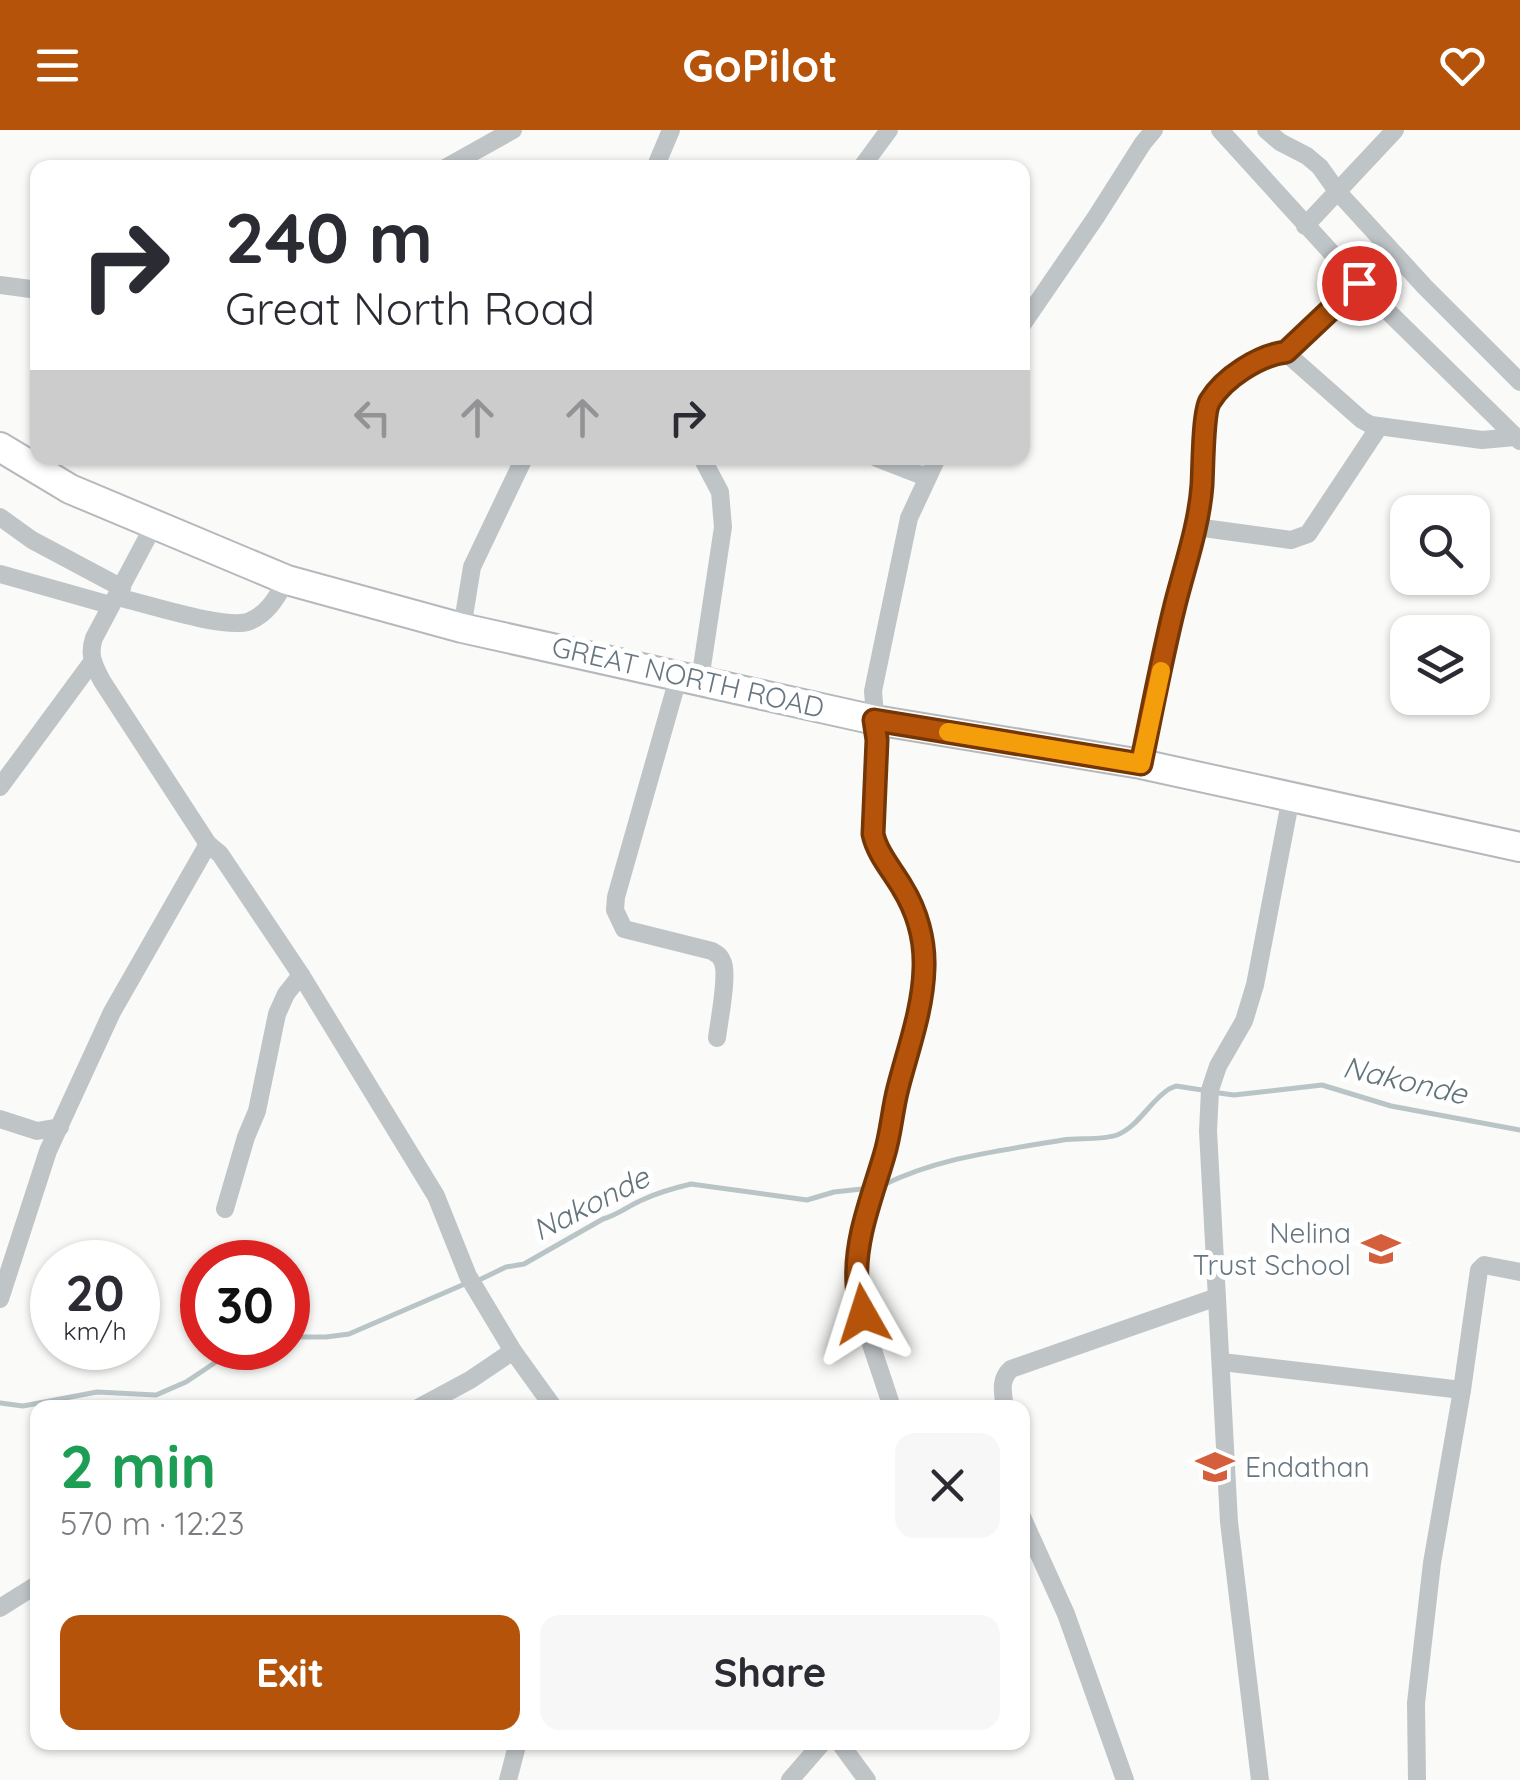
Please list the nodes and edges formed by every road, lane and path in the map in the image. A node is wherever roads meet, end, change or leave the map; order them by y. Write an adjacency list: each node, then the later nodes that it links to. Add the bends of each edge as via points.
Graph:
1 (514, 130): 8 (street)
2 (671, 130): 9 (street)
3 (890, 130): 10 (street)
4 (1154, 130): 16 (street)
5 (1220, 130): 12 (street)
6 (1266, 130): 11 (street, via 1316,163)
7 (1395, 130): 11 (street)
8 (459, 160)
9 (658, 160)
10 (867, 160)
11 (1337, 191): 12 (street); 18 (street)
12 (1305, 226): 13 (street)
13 (1359, 283): 17 (street); 20 (street)
14 (0, 285): 15 (street)
15 (30, 289)
16 (1030, 314)
17 (1286, 352): 19 (street); 31 (street, via 1228,380 1210,401)
18 (1520, 382)
19 (1379, 428): 20 (street, via 1482,440); 31 (street, via 1302,538)
20 (1516, 433)
21 (0, 447): 22 (highway, GREAT NORTH ROAD)
22 (30, 465)
23 (31, 465): 30 (highway, GREAT NORTH ROAD)
24 (521, 465): 35 (street, via 472,567)
25 (706, 465): 37 (street, via 720,492 722,527)
26 (895, 465): 28 (street)
27 (933, 465): 28 (street)
28 (926, 477): 38 (street, via 909,518 873,690)
29 (0, 517): 34 (street)
30 (154, 524): 33 (highway, GREAT NORTH ROAD); 34 (street)
31 (1196, 527): 39 (street)
32 (0, 574): 34 (street)
33 (287, 580): 34 (street, via 263,613 238,624); 35 (highway, GREAT NORTH ROAD)
34 (116, 597): 36 (street, via 90,649)
35 (462, 628): 37 (highway, GREAT NORTH ROAD)
36 (92, 662): 40 (street); 42 (street)
37 (689, 677): 38 (highway, GREAT NORTH ROAD); 45 (street, via 615,910 624,930 712,951 723,960)
38 (874, 720): 39 (highway, GREAT NORTH ROAD); 57 (street, via 875,844 905,892 924,946 919,1010 859,1253 863,1314)
39 (1141, 764): 41 (highway, GREAT NORTH ROAD)
40 (0, 787)
41 (1291, 797): 43 (highway, GREAT NORTH ROAD); 50 (street, via 1248,1008 1210,1090)
42 (208, 844): 44 (street); 47 (street, via 112,1012)
43 (1520, 847)
44 (301, 975): 48 (street, via 277,1014 259,1104); 52 (street, via 436,1196 468,1276)
45 (717, 1038)
46 (0, 1119): 47 (street, via 37,1131)
47 (60, 1127): 51 (street)
48 (225, 1210)
49 (1520, 1272): 54 (street, via 1484,1265 1479,1270)
50 (1218, 1297): 53 (street); 58 (street, via 1011,1369)
51 (0, 1299)
52 (513, 1351): 55 (street); 56 (street)
53 (1222, 1362): 54 (street); 69 (street, via 1230,1522)
54 (1462, 1390): 70 (street, via 1432,1563 1416,1703)
55 (433, 1400)
56 (548, 1400)
57 (890, 1400)
58 (1004, 1400)
59 (1030, 1535): 68 (street)
60 (30, 1589): 61 (street)
61 (0, 1608)
62 (516, 1750): 65 (street)
63 (816, 1750): 66 (street)
64 (845, 1750): 67 (street)
65 (508, 1780)
66 (790, 1780)
67 (866, 1780)
68 (1125, 1780)
69 (1260, 1780)
70 (1416, 1780)

